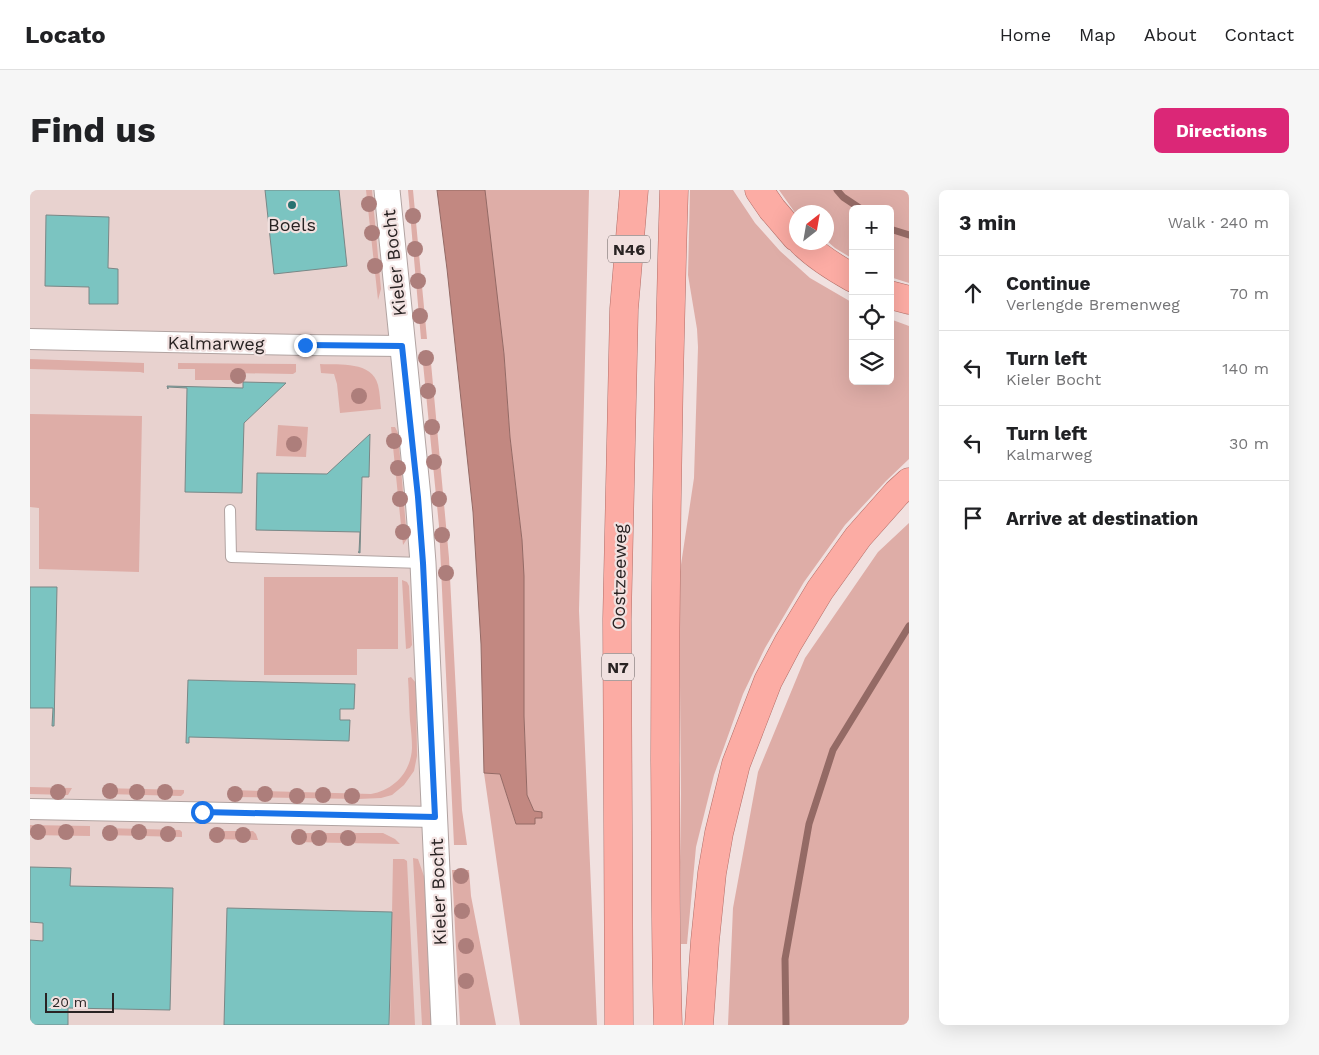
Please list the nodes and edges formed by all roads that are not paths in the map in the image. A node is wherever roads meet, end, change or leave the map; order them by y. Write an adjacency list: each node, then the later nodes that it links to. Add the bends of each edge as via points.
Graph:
1 (387, 190): 13 (street, Kieler Bocht)
2 (618, 190): 11 (highway, N7)
3 (634, 190): 11 (highway, Oostzeeweg / N46)
4 (674, 190): 21 (highway, via 665,646)
5 (759, 190): 6 (highway)
6 (789, 229)
7 (809, 250): 8 (highway)
8 (849, 276)
9 (894, 296): 10 (highway)
10 (909, 300)
11 (624, 309): 20 (highway, Oostzeeweg / N7, via 617,619)
12 (30, 339): 13 (street, Kalmarweg)
13 (402, 346): 16 (street, Kieler Bocht)
14 (909, 482): 22 (highway, via 858,537 825,583 768,681 736,764 719,833 712,873)
15 (230, 510): 16 (lane, via 231,557)
16 (423, 563): 18 (street, Kieler Bocht)
17 (30, 809): 18 (street)
18 (435, 817): 19 (street, Kieler Bocht)
19 (444, 1025)
20 (619, 1025)
21 (668, 1025)
22 (699, 1025)

